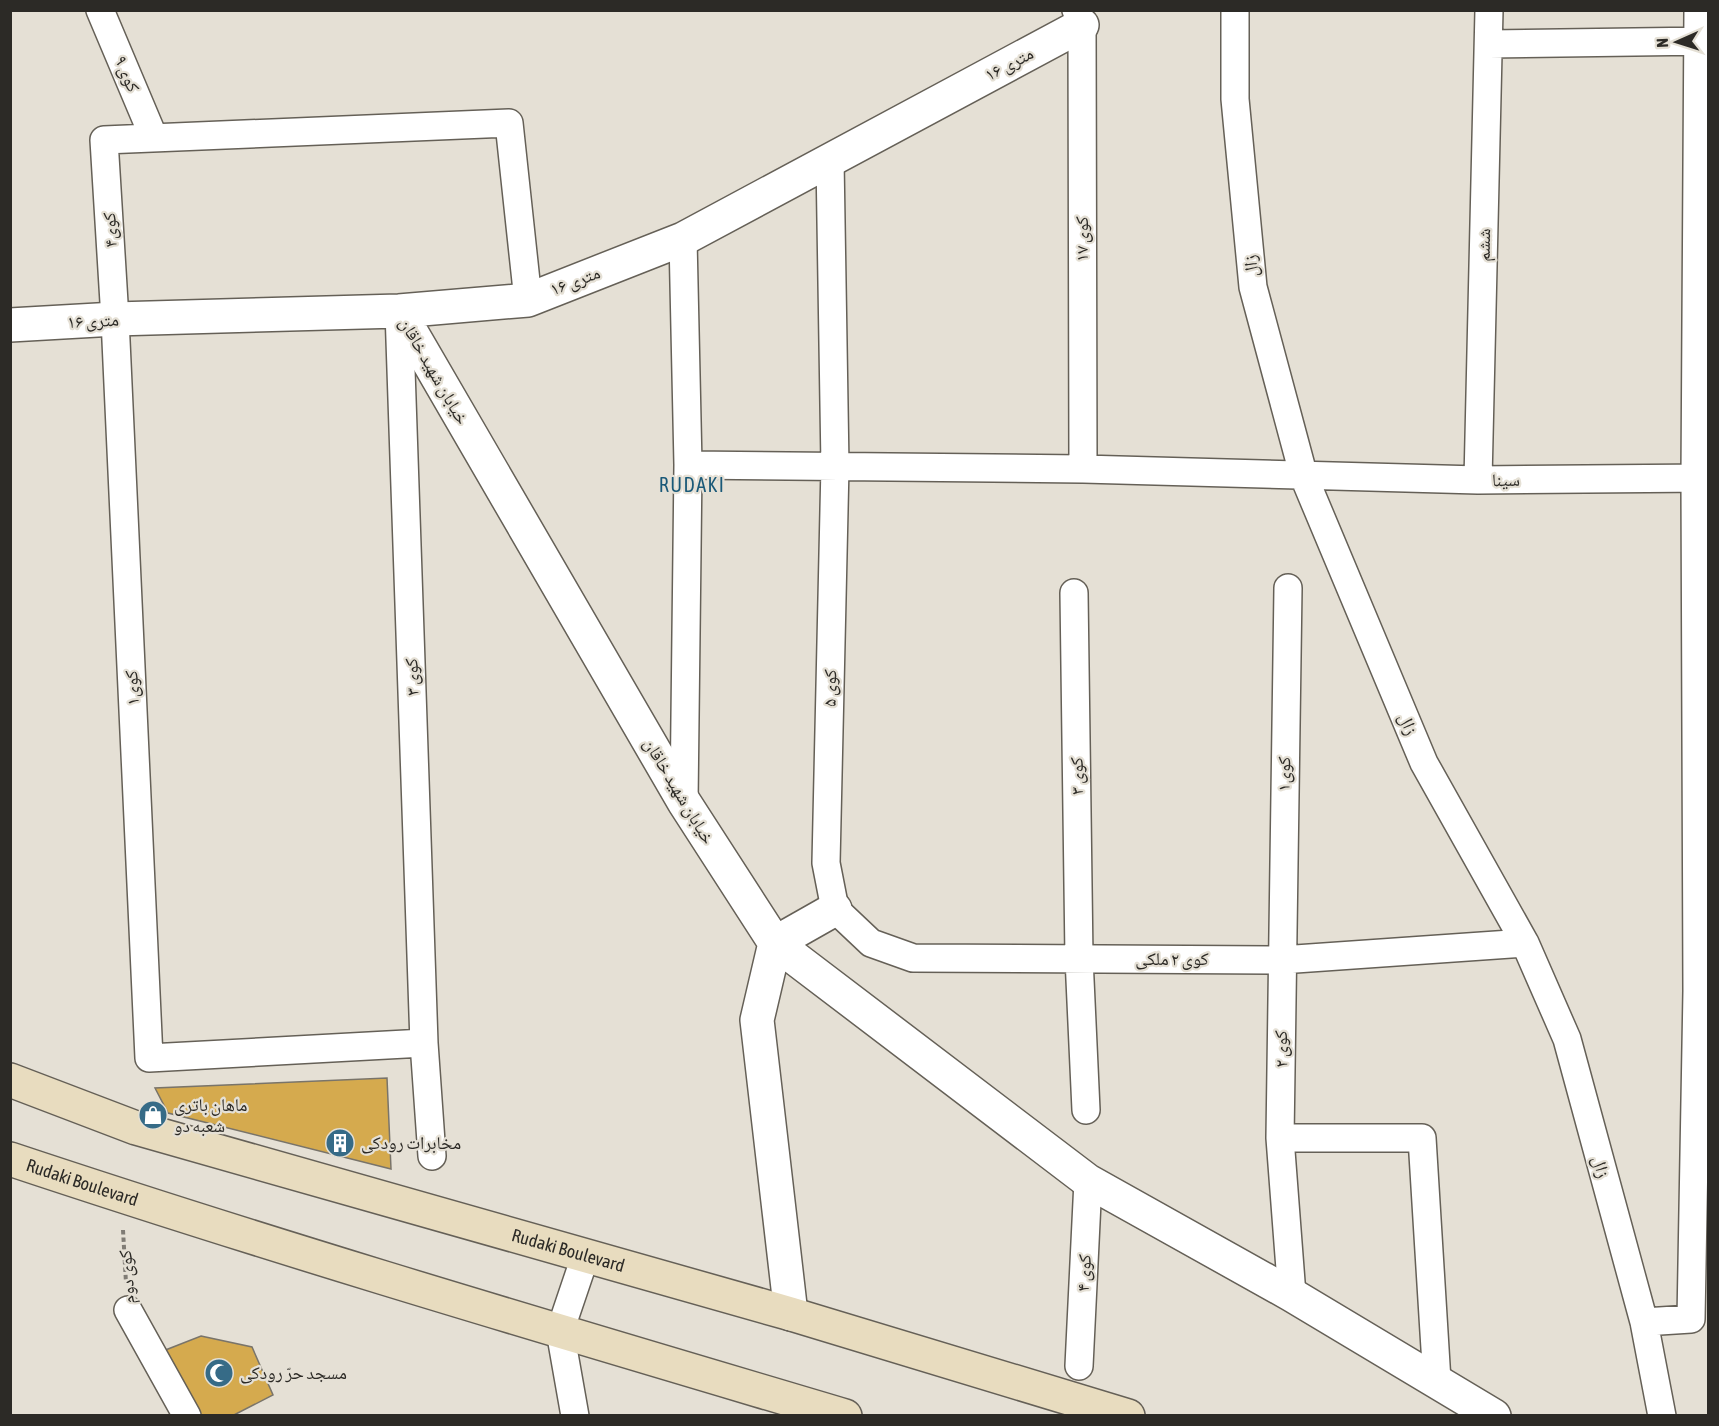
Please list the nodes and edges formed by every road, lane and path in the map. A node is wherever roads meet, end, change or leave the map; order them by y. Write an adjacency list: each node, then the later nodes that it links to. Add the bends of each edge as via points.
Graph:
1 (100, 10): 8 (street, کوی ۹)
2 (1235, 10): 18 (street, زال, via 1234,99 1253,287)
3 (1489, 10): 7 (street, ششم)
4 (1698, 10): 6 (street)
5 (1079, 18): 9 (street, ۱۶ متری); 17 (street, کوی ۱۷)
6 (1703, 41): 7 (street); 19 (street)
7 (1489, 44): 20 (street, ششم)
8 (154, 138): 11 (street, via 509,123); 13 (street, کوی۴, via 105,140)
9 (830, 160): 10 (street, ۱۶ متری); 16 (street, کوی ۵)
10 (683, 239): 11 (street, ۱۶ متری); 15 (street)
11 (528, 300): 12 (street, ۱۶ متری)
12 (399, 311): 13 (street, ۱۶ متری); 23 (street, خیابان شهید خاقان); 30 (street, کوی ۳)
13 (115, 319): 14 (street, ۱۶ متری); 30 (street, کوی۱, via 149,1058)
14 (10, 326)
15 (688, 465): 16 (street, سینا); 23 (street)
16 (835, 466): 17 (street, سینا); 24 (street, کوی ۵, via 826,863)
17 (1083, 469): 18 (street, سینا)
18 (1304, 477): 20 (street, سینا); 26 (street, زال, via 1424,763)
19 (1702, 478): 20 (street, سینا); 29 (street)
20 (1478, 480)
21 (1288, 588): 28 (street, کوی۱)
22 (1074, 593): 27 (street, کوی ۳)
23 (684, 802): 25 (street, خیابان شهید خاقان)
24 (835, 909): 25 (street); 27 (street, کوی ۲ ملکی, via 872,943 913,958)
25 (775, 943): 36 (street, خیابان شهید خاقان); 41 (street, via 758,1020)
26 (1524, 943): 28 (street, کوی ۲ ملکی); 42 (street, زال, via 1566,1039)
27 (1079, 958): 28 (street, کوی ۲ ملکی); 32 (street)
28 (1281, 960): 33 (street, کوی ۲)
29 (1703, 991): 42 (street, via 1691,1319)
30 (424, 1043): 34 (street, کوی ۳)
31 (10, 1080): 38 (main road, Rudaki Boulevard, via 136,1128)
32 (1086, 1110)
33 (1280, 1138): 39 (street, کوی ۲); 45 (street, via 1422,1138)
34 (432, 1156)
35 (10, 1158): 37 (main road, Rudaki Boulevard)
36 (1088, 1181): 39 (street, خیابان شهید خاقان); 44 (street, کوی ۴)
37 (121, 1196): 40 (path, کوی دوم); 43 (main road, Rudaki Boulevard)
38 (585, 1257): 41 (main road, Rudaki Boulevard); 43 (street)
39 (1292, 1295): 45 (street, خیابان شهید خاقان)
40 (128, 1310): 46 (street, کوی دوم)
41 (791, 1314): 49 (main road, Rudaki Boulevard)
42 (1644, 1322): 51 (street, زال)
43 (560, 1331): 47 (street); 48 (main road, Rudaki Boulevard)
44 (1079, 1366)
45 (1437, 1381): 50 (street, خیابان شهید خاقان)
46 (187, 1416)
47 (575, 1416)
48 (845, 1416)
49 (1128, 1416)
50 (1494, 1416)
51 (1662, 1416)

